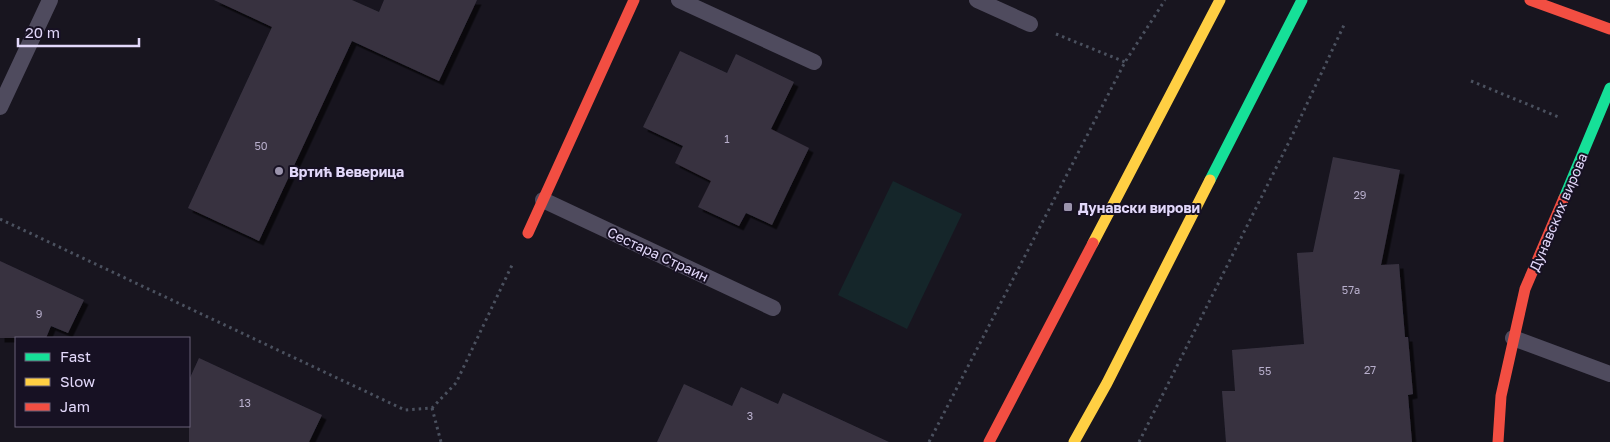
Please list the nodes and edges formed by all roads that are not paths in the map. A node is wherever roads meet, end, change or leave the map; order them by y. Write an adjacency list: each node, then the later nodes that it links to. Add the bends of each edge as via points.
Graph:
1 (50, 0): 12 (lane)
2 (634, 0): 13 (main road)
3 (679, 0): 10 (lane)
4 (977, 0): 8 (lane)
5 (1220, 0): 18 (main road)
6 (1302, 0): 19 (main road)
7 (1530, 0): 9 (main road)
8 (1030, 24)
9 (1610, 29)
10 (814, 62)
11 (1610, 88): 16 (main road, Дунавских вирова, via 1525,289)
12 (0, 107)
13 (543, 200): 14 (main road); 15 (lane, Сестара Страин)
14 (528, 233)
15 (773, 308)
16 (1513, 338): 17 (lane); 20 (main road, Дунавских вирова, via 1501,396)
17 (1610, 374)
18 (989, 442)
19 (1074, 442)
20 (1498, 442)

